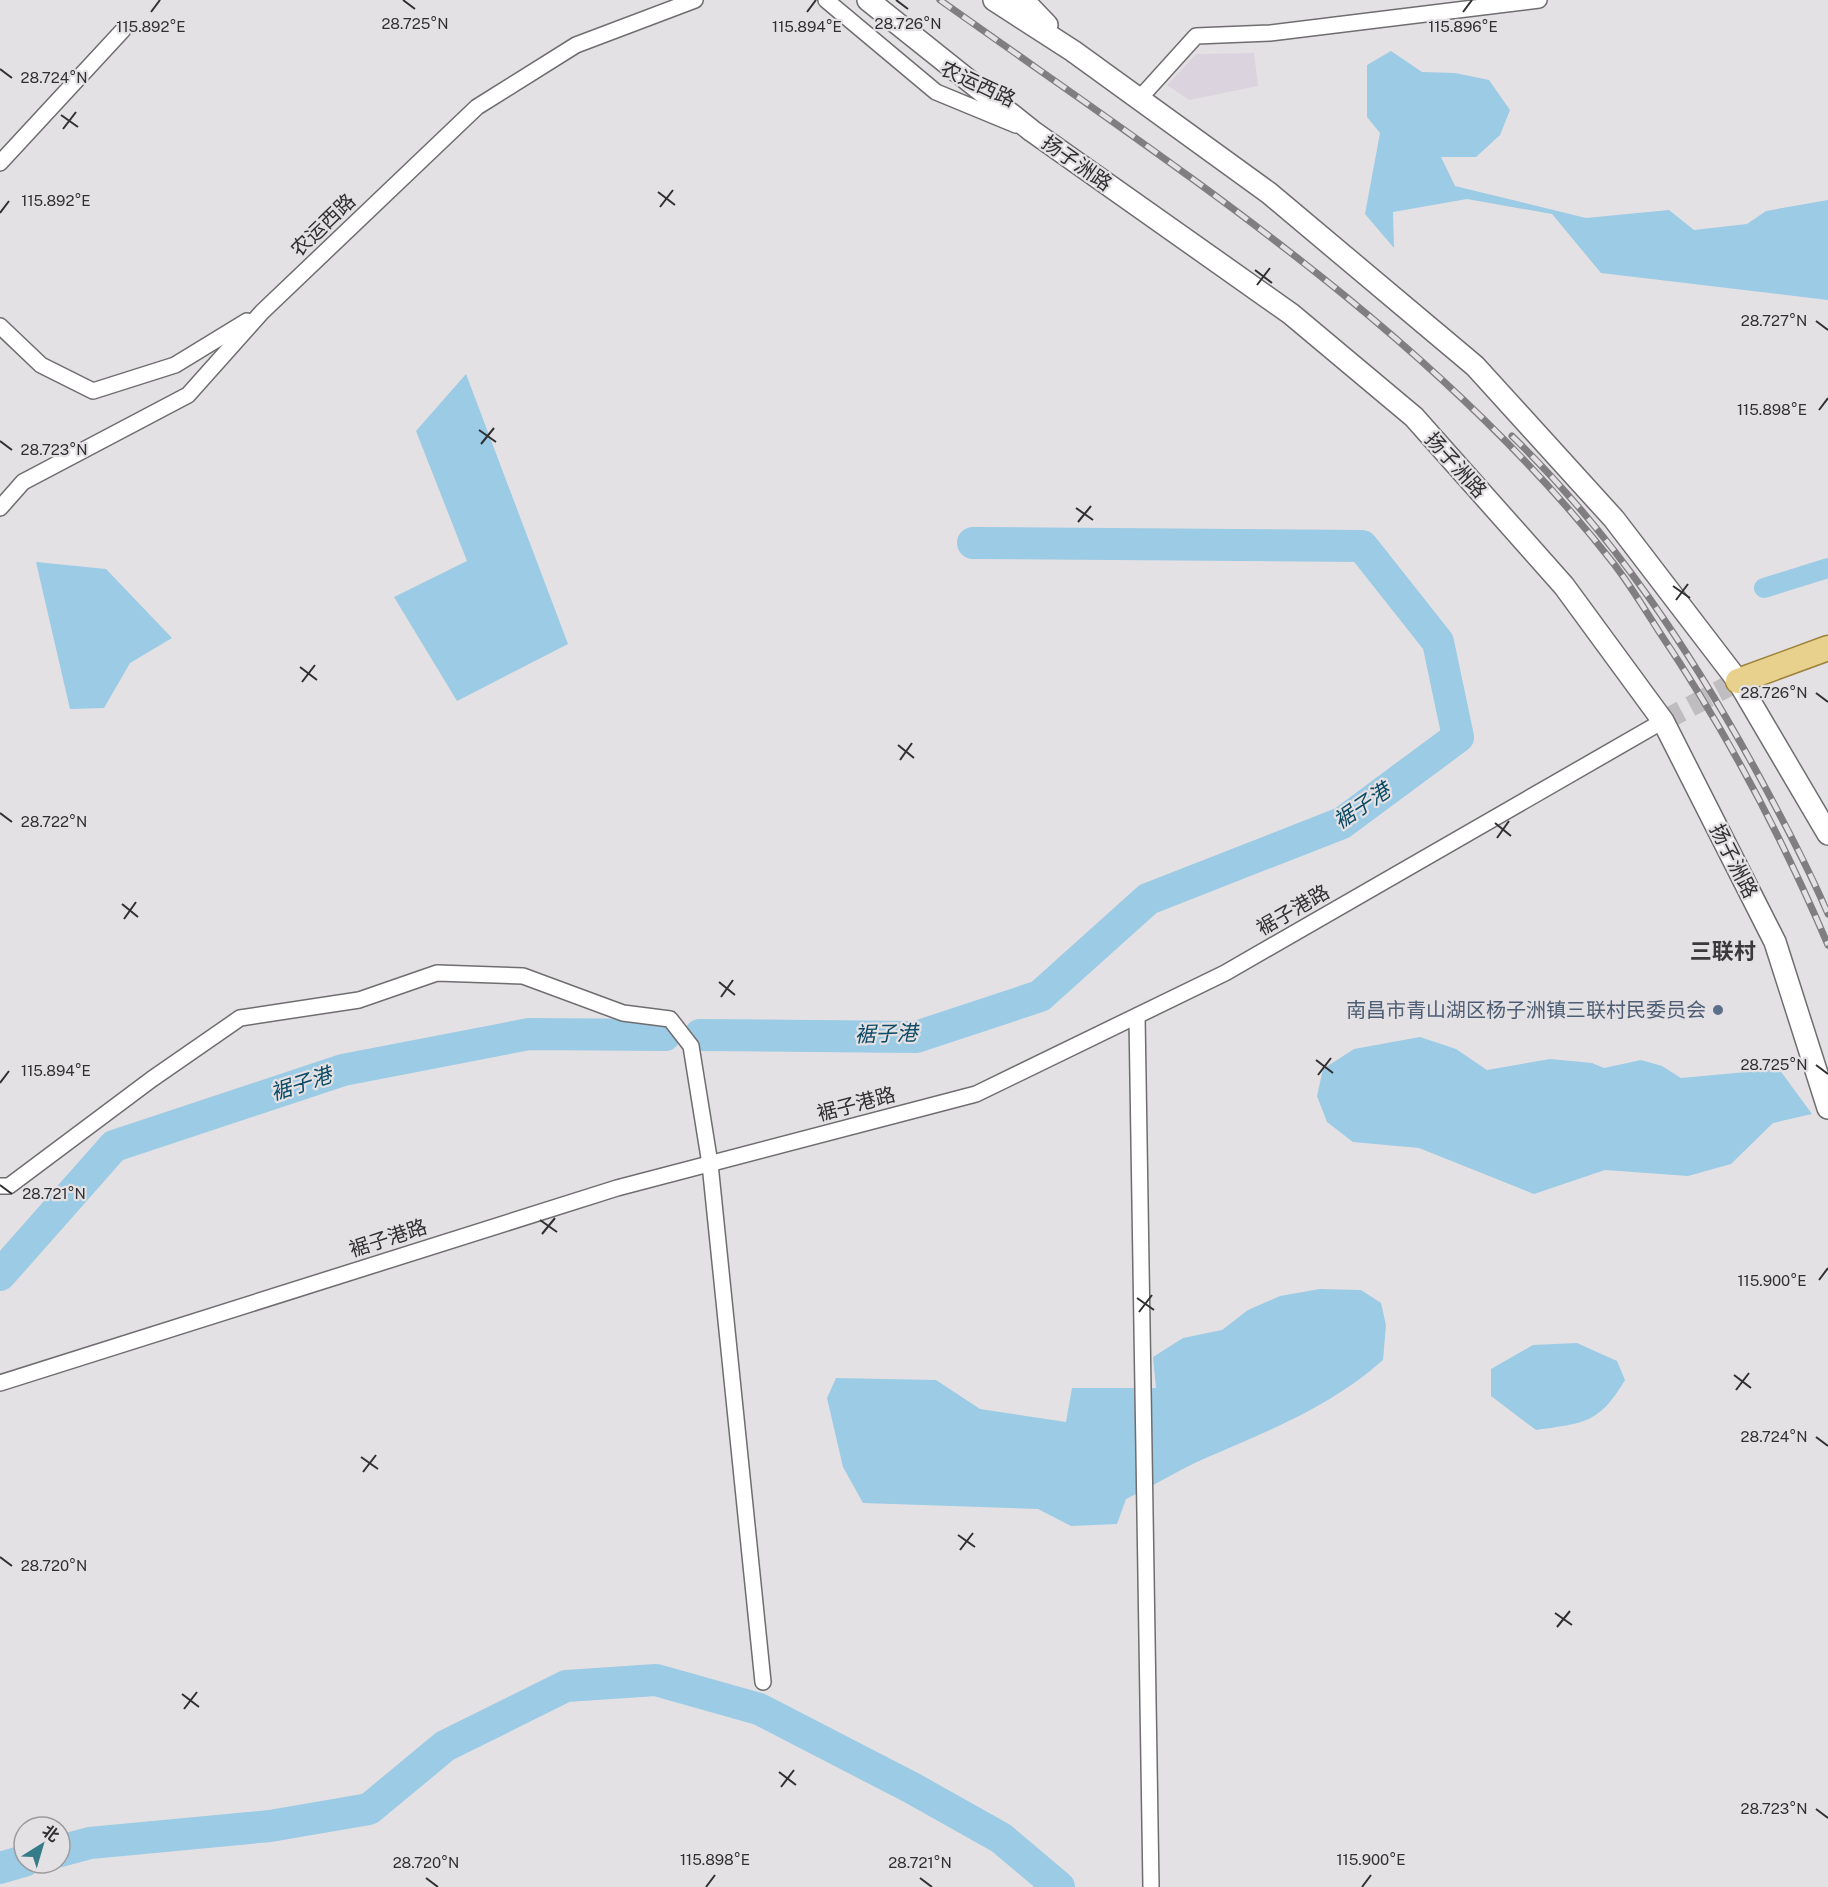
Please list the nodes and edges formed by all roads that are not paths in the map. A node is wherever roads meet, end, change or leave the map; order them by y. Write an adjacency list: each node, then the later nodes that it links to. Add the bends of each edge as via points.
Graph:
1 (695, 0): 12 (street, 农运西路, via 576,45 477,107)
2 (826, 0): 10 (street, 农运西路, via 936,92)
3 (868, 0): 10 (main road, 扬子洲路)
4 (994, 0): 8 (main road)
5 (1539, 0): 9 (street, via 1270,33 1196,36)
6 (1024, 1): 8 (main road)
7 (123, 30): 11 (street)
8 (1072, 51): 9 (main road)
9 (1139, 99): 16 (main road, via 1269,194 1474,366 1614,519)
10 (1032, 131): 17 (main road, 扬子洲路, via 1291,314 1414,417 1564,586)
11 (0, 163)
12 (262, 312): 13 (street, via 175,365 93,391 41,365); 14 (street, 农运西路, via 188,395 23,482)
13 (0, 326)
14 (0, 508)
15 (1828, 648): 16 (main road)
16 (1738, 681): 18 (main road)
17 (1663, 722): 19 (street, 裾子港路, via 1225,973); 20 (main road, 扬子洲路, via 1775,942)
18 (1828, 834)
19 (1137, 1016): 21 (street, 裾子港路, via 976,1094); 25 (street)
20 (1828, 1108)
21 (710, 1164): 22 (street, via 691,1047 670,1019 623,1013 523,976 437,973 359,1000 240,1018 152,1078 9,1186); 23 (street, 裾子港路, via 616,1188); 24 (street)
22 (0, 1186)
23 (0, 1383)
24 (763, 1682)
25 (1151, 1887)

